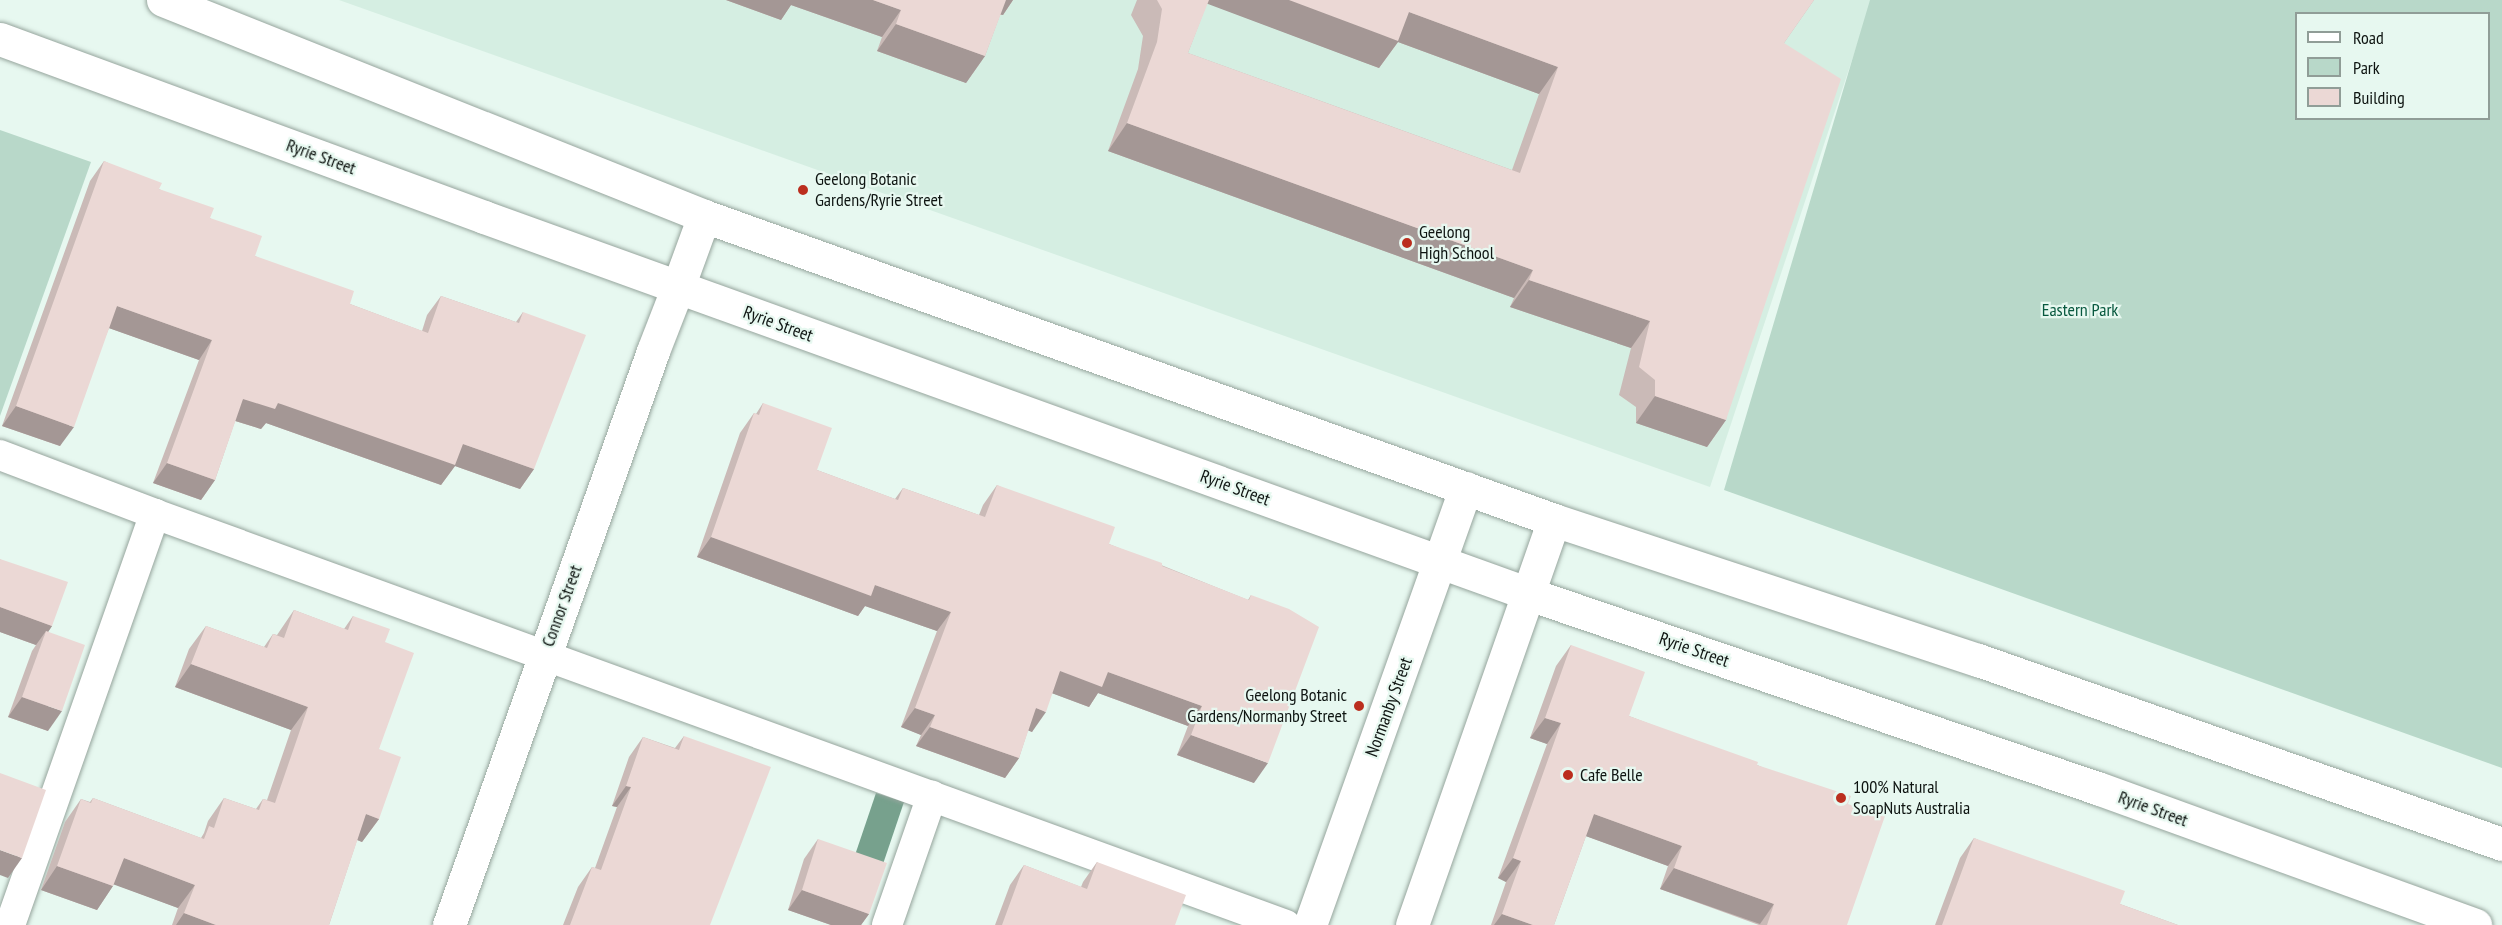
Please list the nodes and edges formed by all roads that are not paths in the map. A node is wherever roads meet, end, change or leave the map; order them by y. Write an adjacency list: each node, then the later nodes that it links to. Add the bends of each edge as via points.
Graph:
1 (163, 0): 3 (main road)
2 (0, 39): 4 (main road, Ryrie Street)
3 (704, 216): 4 (main road, Connor Street); 6 (main road)
4 (678, 287): 9 (main road, Ryrie Street); 11 (main road, Connor Street)
5 (0, 455): 7 (lane)
6 (1466, 488): 8 (main road); 9 (main road, Normanby Street)
7 (155, 514): 11 (lane); 15 (lane)
8 (1554, 520): 10 (main road); 13 (main road, via 1978,660)
9 (1440, 562): 10 (main road, Ryrie Street); 19 (main road, Normanby Street)
10 (1529, 594): 14 (main road); 20 (main road, Ryrie Street, via 2100,789)
11 (544, 653): 12 (lane); 16 (main road, Connor Street)
12 (932, 796): 17 (lane); 18 (lane)
13 (2502, 844)
14 (1414, 924)
15 (10, 925)
16 (449, 925)
17 (887, 925)
18 (1287, 925)
19 (1310, 925)
20 (2475, 925)

